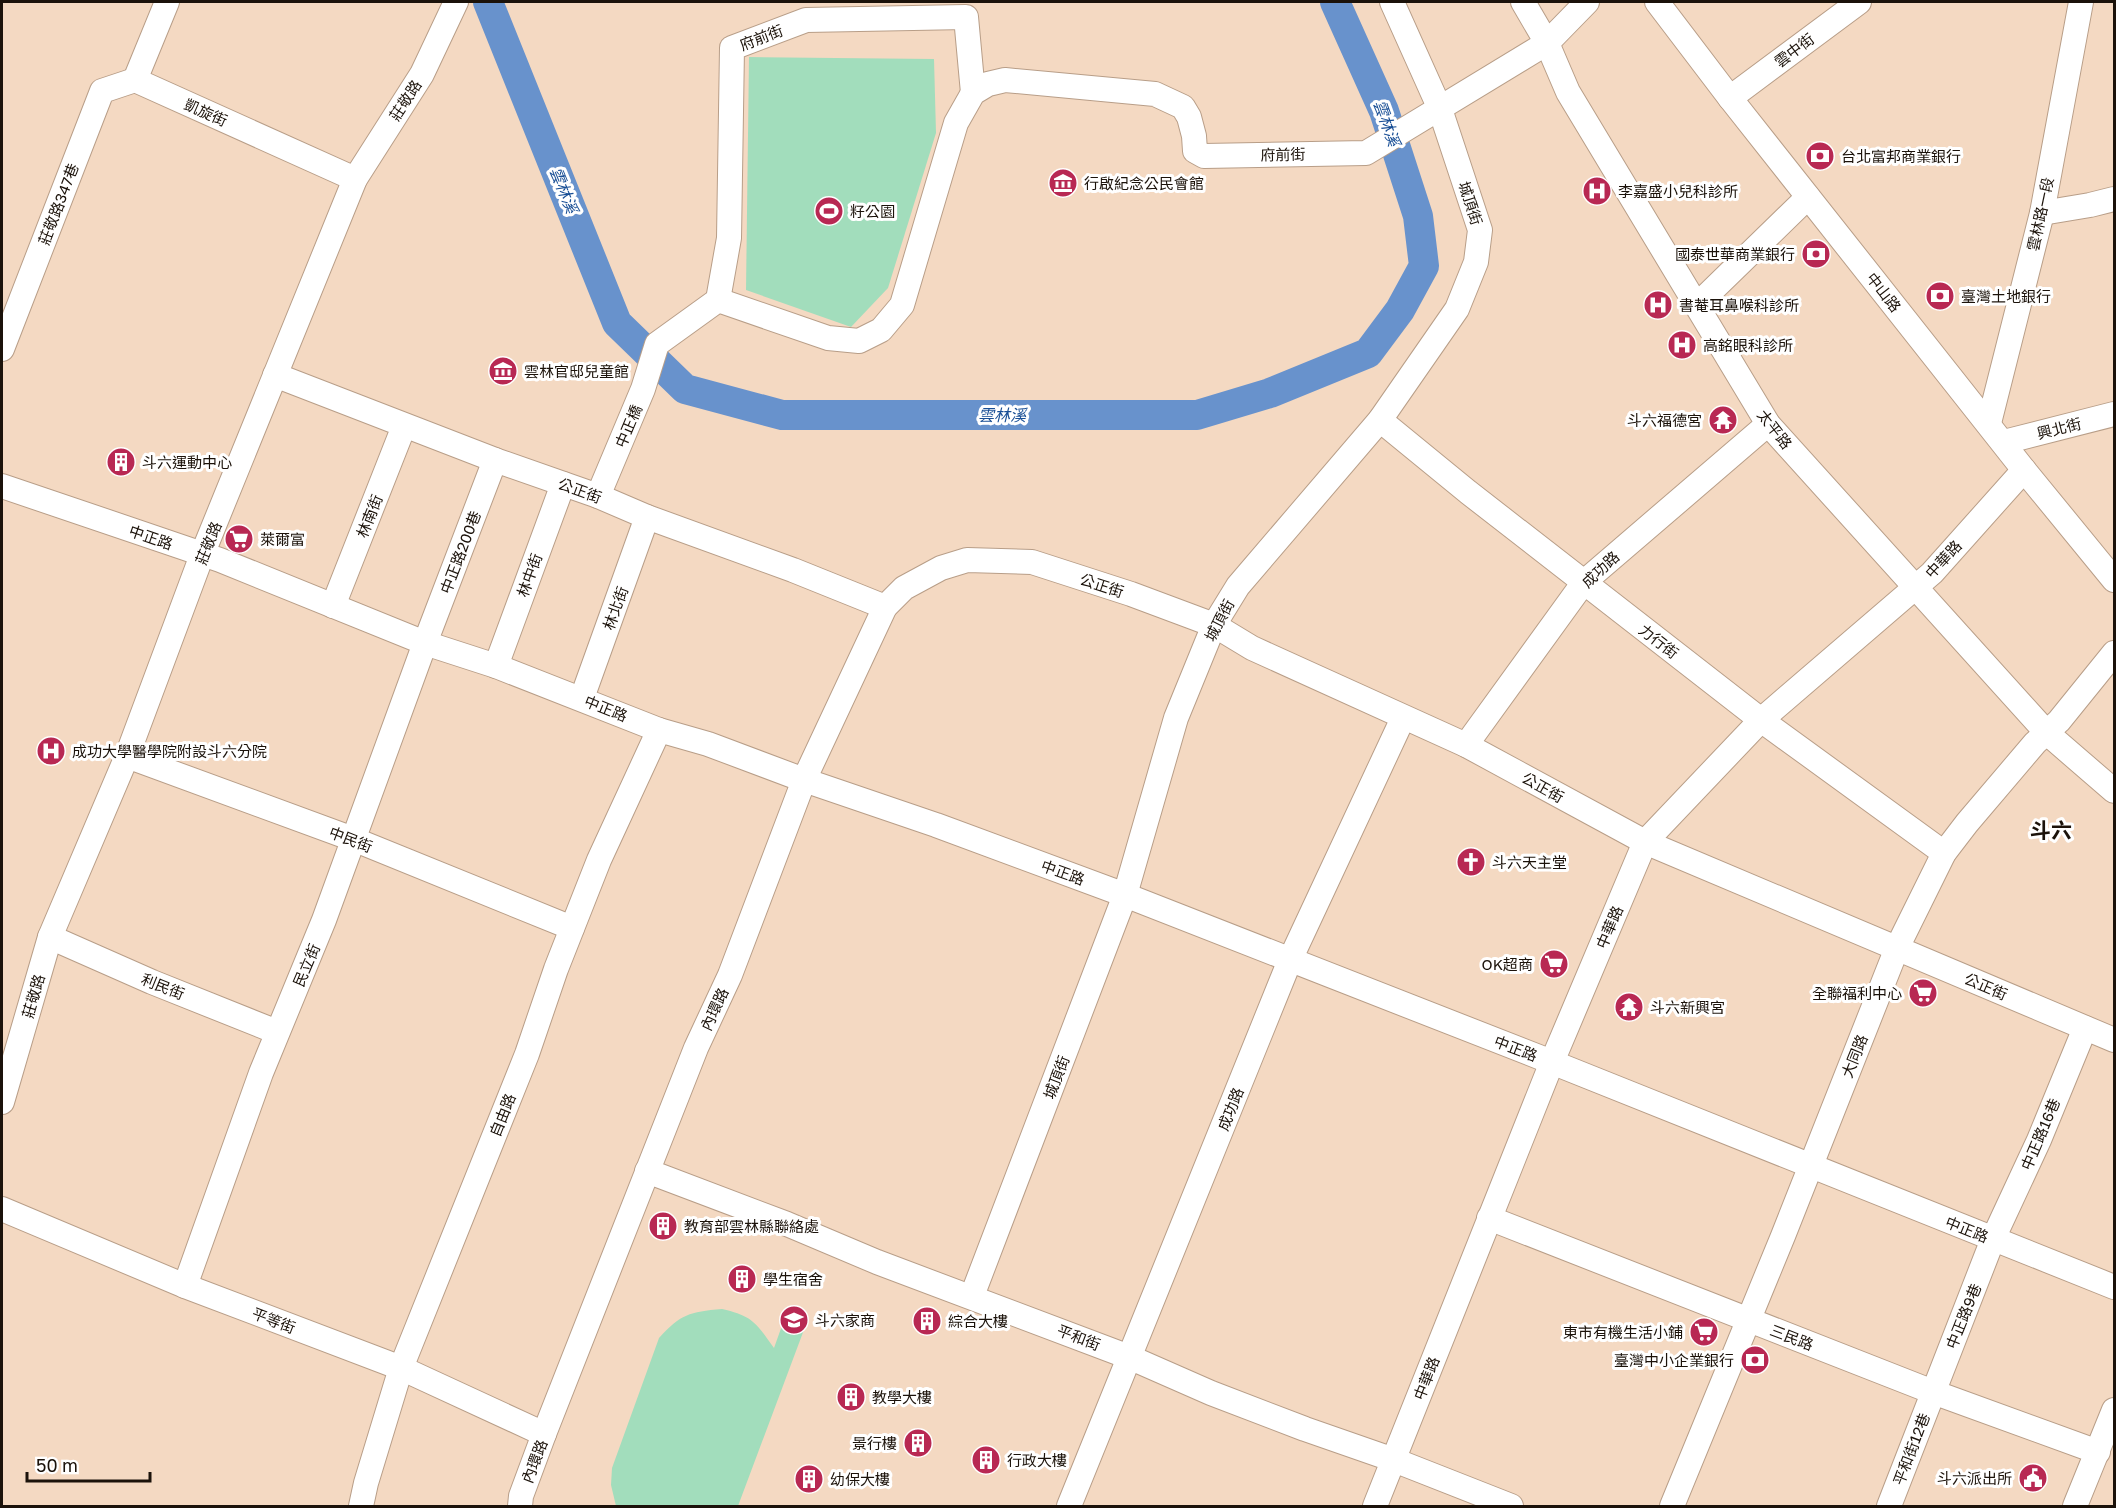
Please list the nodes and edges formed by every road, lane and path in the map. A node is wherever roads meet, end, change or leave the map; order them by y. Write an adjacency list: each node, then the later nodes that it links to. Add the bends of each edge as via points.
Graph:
1 (167, 2): 10 (street)
2 (456, 2): 14 (street, 莊敬路, via 422,74)
3 (1392, 2): 13 (street, 城頂街)
4 (1523, 2): 9 (street, 太平路)
5 (1587, 2): 9 (street, 府前街)
6 (1657, 2): 12 (street, 中山路)
7 (1859, 2): 12 (street, 雲中街)
8 (2081, 2): 17 (street, 雲林路一段)
9 (1547, 42): 13 (street, 府前街); 19 (street, 太平路, via 1568,92)
10 (135, 80): 14 (street, 凱旋街); 20 (street, 莊敬路347巷, via 102,91)
11 (974, 93): 13 (street, 府前街, via 1005,80 1155,94 1183,107 1189,117 1195,151 1204,156 1366,153); 18 (street, via 956,123 903,305 881,330 859,341 828,338); 18 (street, 府前街, via 966,17 806,20 732,48 729,238)
12 (1730, 98): 15 (street, 中山路)
13 (1440, 110): 23 (street, 城頂街, via 1480,230 1476,262 1457,309)
14 (355, 178): 21 (street, 莊敬路)
15 (1808, 196): 19 (street); 24 (street, 中山路)
16 (2115, 199): 17 (street)
17 (2042, 213): 24 (street, 雲林路一段)
18 (718, 300): 32 (street, 中正橋, via 657,344)
19 (1697, 305): 25 (street, 太平路)
20 (2, 349)
21 (275, 375): 26 (street, 公正街); 34 (street, 莊敬路)
22 (2115, 414): 27 (street, 興北街)
23 (1380, 420): 37 (street, 力行街); 41 (street, 城頂街, via 1238,586)
24 (1989, 423): 27 (street, 中山路)
25 (1768, 424): 37 (street, 成功路); 38 (street, 太平路)
26 (404, 426): 28 (street, 公正街); 39 (street, 林南街)
27 (2004, 442): 29 (street, 中山路)
28 (495, 460): 30 (street, 公正街); 42 (street, 中正路200巷)
29 (2024, 470): 36 (street, 中山路); 38 (street, 中華路)
30 (562, 484): 32 (street, 公正街); 44 (street, 林中街)
31 (2, 486): 34 (street, 中正路)
32 (598, 496): 33 (street, 公正街)
33 (647, 517): 40 (street, 公正街); 45 (street, 林北街)
34 (202, 555): 39 (street, 中正路); 51 (street, 莊敬路)
35 (967, 560): 40 (street, 內環路, via 941,568 904,588); 41 (street, 公正街, via 1032,562)
36 (2115, 580)
37 (1584, 582): 47 (street, 力行街); 50 (street, 成功路)
38 (1917, 587): 47 (street, 中華路); 49 (street, 太平路)
39 (333, 606): 42 (street, 中正路)
40 (885, 607): 52 (street, 內環路)
41 (1214, 625): 46 (street, 公正街, via 1252,648); 57 (street, 城頂街, via 1176,718)
42 (425, 643): 44 (street, 中正路); 54 (street, 民立街)
43 (2115, 653): 49 (street, 大同路)
44 (496, 666): 45 (street, 中正路)
45 (582, 698): 48 (street, 中正路)
46 (1403, 718): 50 (street, 公正街); 61 (street, 成功路)
47 (1761, 720): 55 (street, 中華路); 56 (street, 力行街)
48 (659, 730): 52 (street, 中正路); 58 (street, 自由路)
49 (2047, 733): 53 (street, 太平路); 56 (street, 大同路)
50 (1466, 745): 55 (street, 公正街)
51 (127, 756): 54 (street, 中民街); 59 (street, 莊敬路)
52 (804, 780): 57 (street, 中正路); 69 (street, 內環路, via 730,975)
53 (2115, 791)
54 (353, 839): 58 (street, 中民街); 63 (street, 民立街)
55 (1645, 842): 60 (street, 公正街); 65 (street, 中華路)
56 (1944, 853): 60 (street, 大同路)
57 (1125, 895): 61 (street, 中正路); 75 (street, 城頂街)
58 (572, 928): 78 (street, 自由路, via 527,1054)
59 (50, 937): 63 (street, 利民街); 66 (street, 莊敬路)
60 (1897, 948): 62 (street, 公正街); 68 (street, 大同路)
61 (1290, 960): 65 (street, 中正路); 77 (street, 成功路)
62 (2085, 1028): 64 (street, 公正街); 72 (street, 中正路16巷)
63 (277, 1032): 73 (street, 民立街)
64 (2115, 1041)
65 (1552, 1062): 68 (street, 中正路); 71 (street, 中華路)
66 (6, 1072): 67 (street, 莊敬路)
67 (2, 1102)
68 (1810, 1166): 72 (street, 中正路); 76 (street, 大同路)
69 (647, 1171): 75 (street, 平和街); 81 (street, 內環路)
70 (2, 1209): 73 (street, 平等街)
71 (1489, 1218): 76 (street, 三民路); 83 (street, 中華路)
72 (1993, 1239): 74 (street, 中正路); 79 (street, 中正路9巷)
73 (185, 1286): 78 (street, 平等街)
74 (2115, 1287)
75 (972, 1296): 77 (street, 平和街)
76 (1747, 1320): 79 (street, 三民路); 89 (street, 大同路)
77 (1129, 1357): 83 (street, 平和街, via 1211,1393); 86 (street, 成功路)
78 (401, 1368): 81 (street, 平等街); 84 (street, 自由路)
79 (1933, 1392): 82 (street, 三民路); 90 (street, 平和街12巷)
80 (2115, 1410): 82 (street)
81 (544, 1434): 85 (street, 內環路)
82 (2098, 1452): 91 (street)
83 (1394, 1460): 87 (street, 中華路); 88 (street, 平和街)
84 (361, 1506)
85 (520, 1506)
86 (1069, 1506)
87 (1375, 1506)
88 (1510, 1506)
89 (1672, 1506)
90 (1889, 1506)
91 (2075, 1506)

